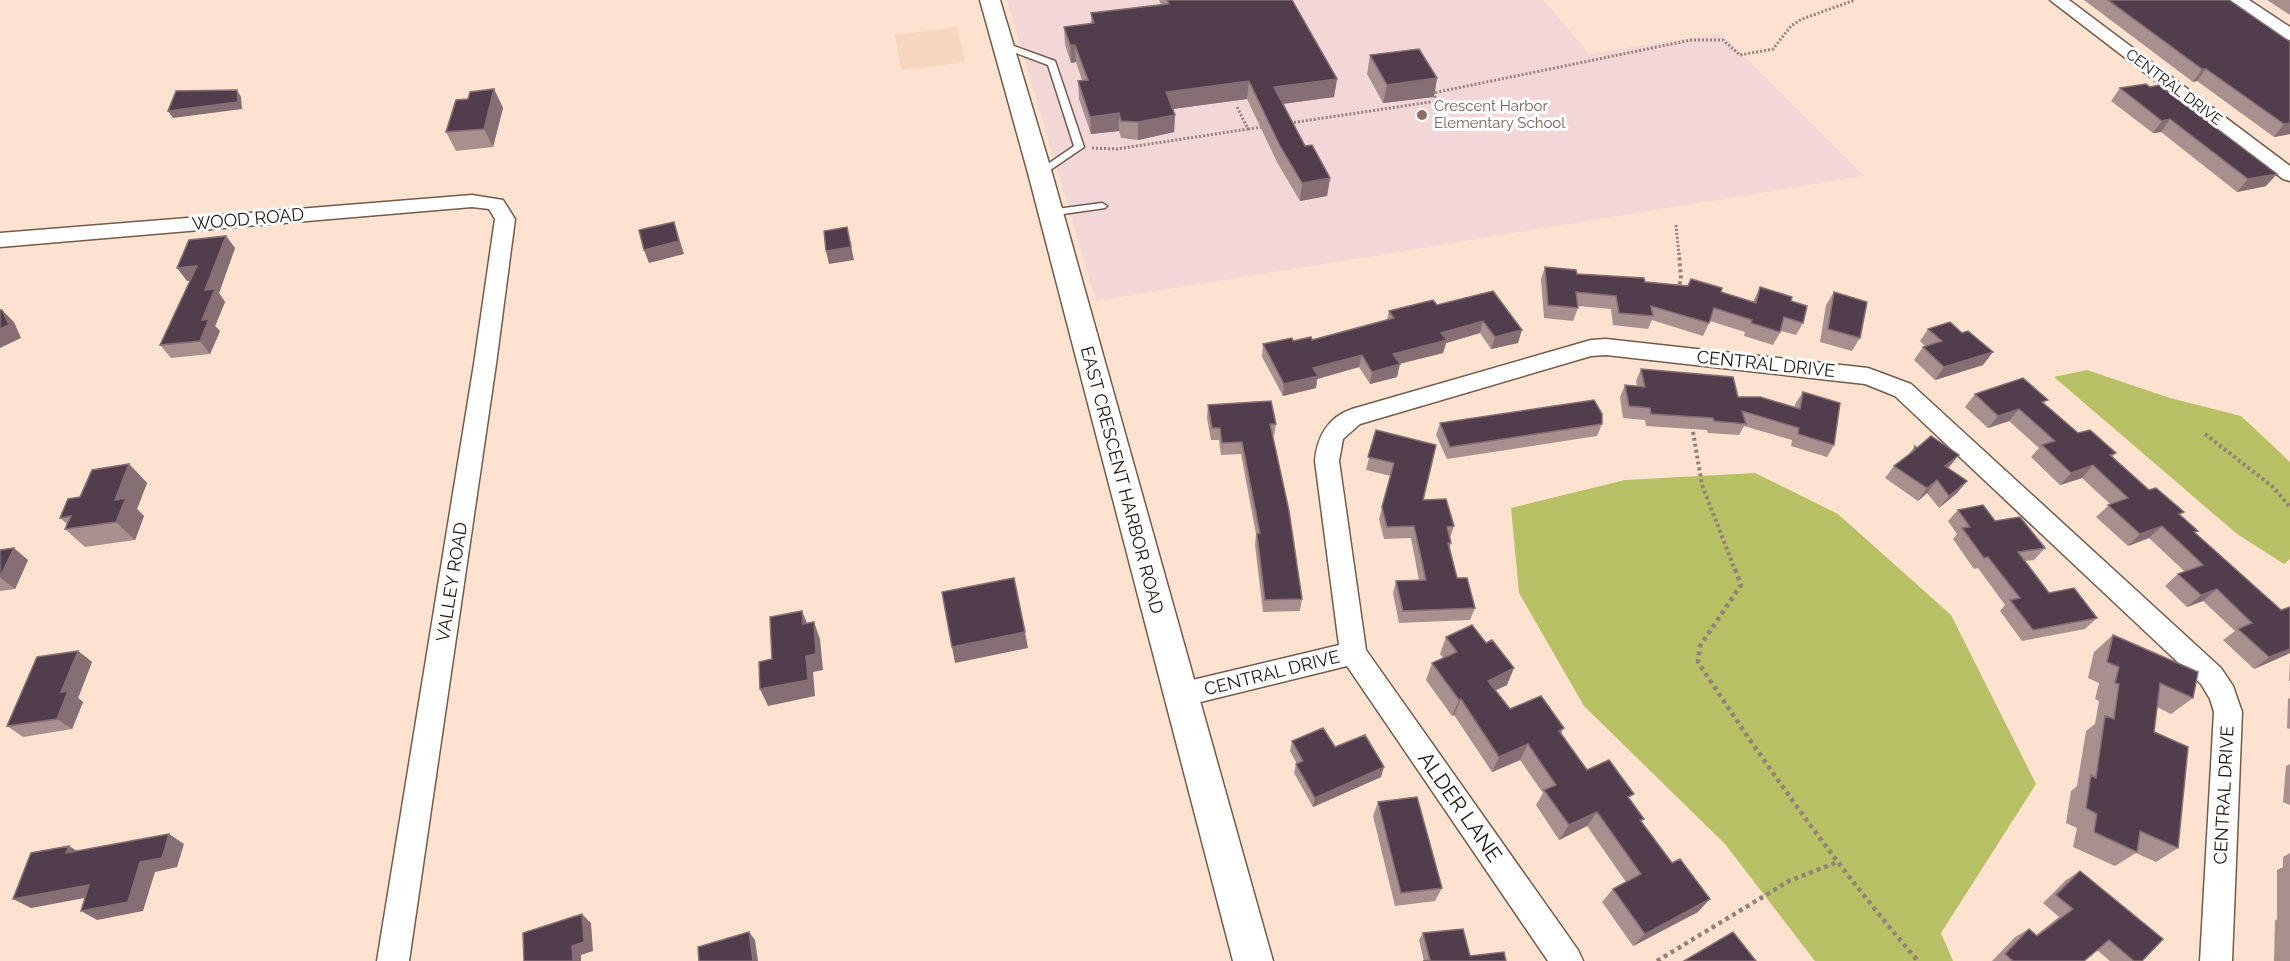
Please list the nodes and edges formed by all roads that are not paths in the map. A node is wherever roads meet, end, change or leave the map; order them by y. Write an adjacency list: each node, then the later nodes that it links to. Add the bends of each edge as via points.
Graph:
1 (990, 0): 5 (street, EAST CRESCENT HARBOR ROAD)
2 (2058, 0): 7 (street, CENTRAL DRIVE)
3 (2238, 0): 4 (street)
4 (2290, 35)
5 (1003, 45): 8 (street, EAST CRESCENT HARBOR ROAD); 8 (lane, via 1052,63 1079,147)
6 (2289, 151): 7 (street)
7 (2265, 156): 9 (street, CENTRAL DRIVE)
8 (1040, 173): 12 (street, EAST CRESCENT HARBOR ROAD)
9 (2290, 175)
10 (496, 204): 13 (street, WOOD ROAD, via 472,201); 16 (street, VALLEY ROAD, via 505,219 502,242)
11 (1102, 206): 12 (lane)
12 (1049, 213): 15 (street, EAST CRESCENT HARBOR ROAD)
13 (0, 240)
14 (1353, 653): 15 (street, CENTRAL DRIVE); 18 (street, ALDER LANE); 19 (street, CENTRAL DRIVE, via 1327,461 1328,442 1341,424 1352,418 1605,346 1868,376 1903,390 1927,410 2211,676 2223,695 2228,712)
15 (1180, 695): 17 (street, EAST CRESCENT HARBOR ROAD)
16 (393, 961)
17 (1253, 961)
18 (1567, 961)
19 (2216, 961)

